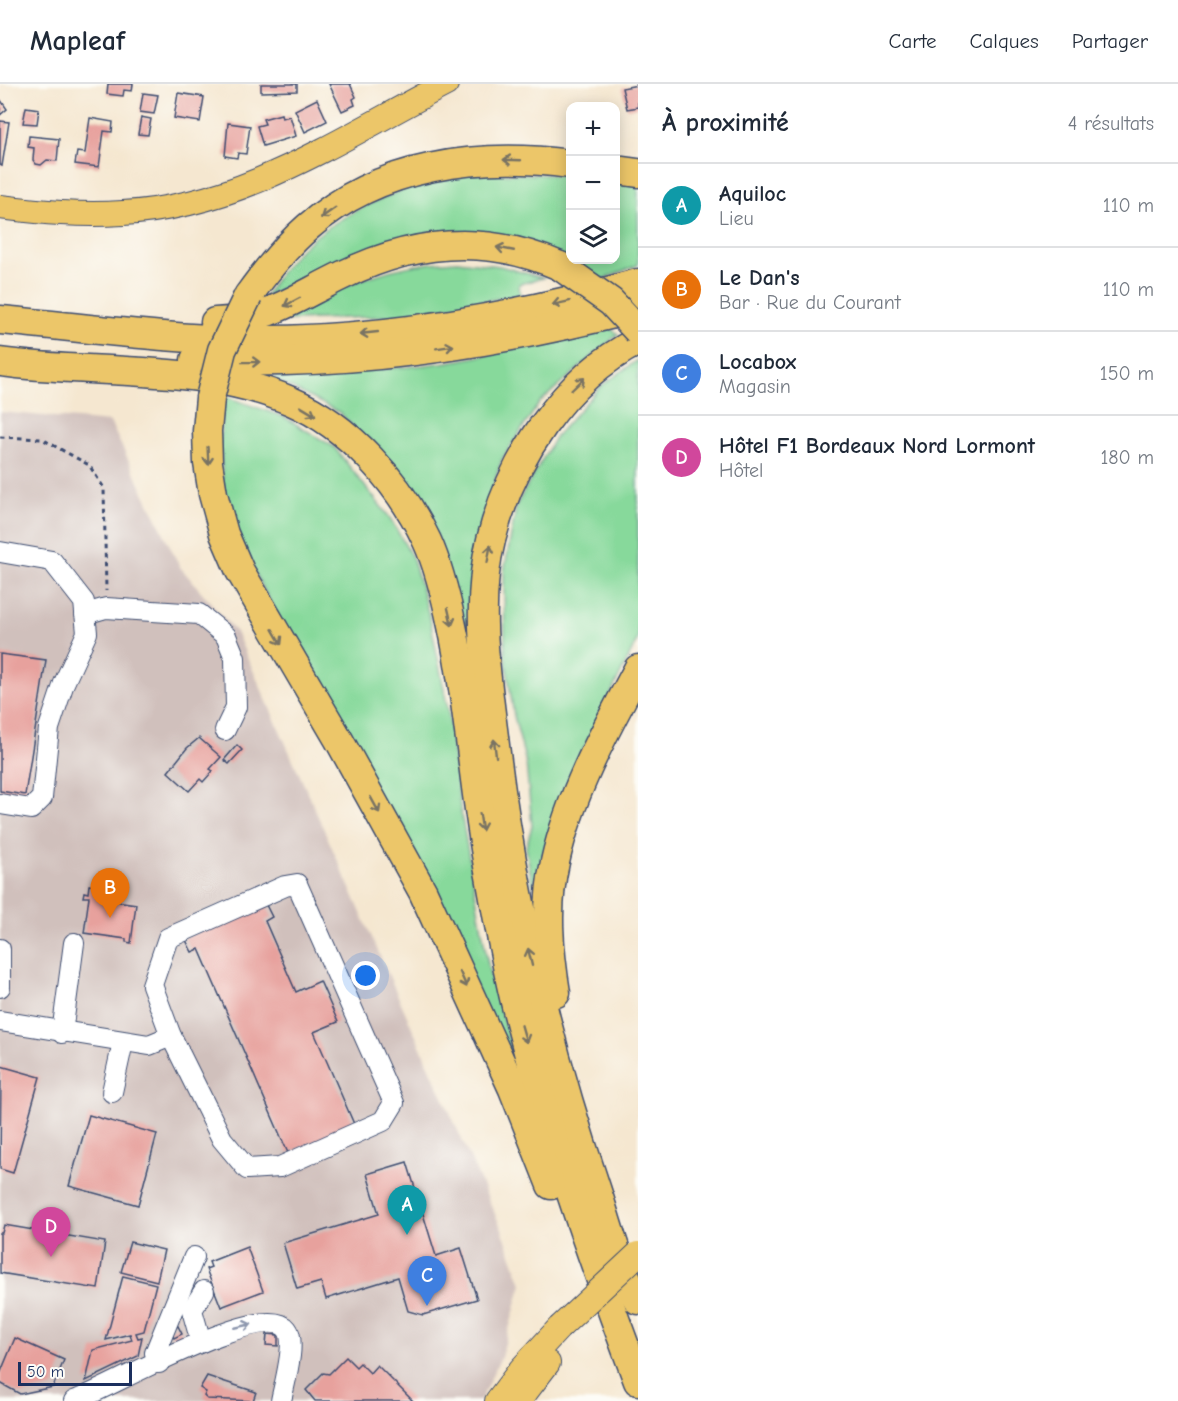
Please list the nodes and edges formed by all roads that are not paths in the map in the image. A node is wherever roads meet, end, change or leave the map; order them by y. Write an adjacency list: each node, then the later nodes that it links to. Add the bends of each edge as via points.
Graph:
1 (444, 84): 5 (main road, via 291,167 188,203 124,213 56,214)
2 (566, 164): 27 (highway, one-way to 27, bridge, via 499,160 429,167 349,198 309,226 278,256 248,296 222,350 210,398 207,431 209,473 224,534 240,571 423,892 513,1089 567,1230)
3 (620, 171): 4 (highway)
4 (638, 173)
5 (0, 207)
6 (638, 283): 9 (highway, one-way to 9, via 518,313 348,336 246,340)
7 (638, 308): 12 (highway, one-way to 7, via 290,362 435,349 519,336)
8 (0, 320): 9 (highway)
9 (115, 330): 10 (highway, one-way to 9, bridge, via 611,302 560,267 531,254 485,245 449,245 385,256 253,318)
10 (638, 331)
11 (638, 341): 33 (highway, one-way to 11, via 578,1136 523,925 502,806 487,680 484,610 491,541 512,478 562,400 584,379)
12 (0, 348)
13 (0, 362): 27 (highway, one-way to 27, via 235,384 291,401 335,427 372,461 399,494 427,542 447,604 464,681 489,872 517,1009)
14 (0, 552): 15 (street, via 52,561 84,602)
15 (86, 614): 17 (street, via 106,608 200,614 226,636 235,658 236,707); 18 (street, via 87,633 49,728 42,798 31,809)
16 (638, 669): 30 (highway, via 605,730 574,804 555,862 548,923 557,1000 575,1069)
17 (225, 730)
18 (0, 804)
19 (74, 943): 23 (street)
20 (0, 950): 21 (street)
21 (0, 987)
22 (0, 1022): 23 (street)
23 (62, 1033): 25 (street)
24 (171, 1036): 24 (street, via 152,985 168,938 297,884 394,1104 383,1121 280,1167 247,1169 222,1139); 25 (street, via 150,1045)
25 (123, 1042): 26 (street)
26 (112, 1092)
27 (590, 1253): 37 (highway)
28 (638, 1254): 34 (main road, bridge)
29 (194, 1257): 36 (street, via 155,1353)
30 (638, 1260)
31 (638, 1275): 34 (main road)
32 (204, 1291): 35 (street, via 192,1310)
33 (638, 1300)
34 (562, 1336): 40 (main road, via 521,1369); 41 (main road)
35 (201, 1342): 36 (street); 39 (street, one-way to 39, via 247,1325 277,1322 287,1328 292,1337)
36 (159, 1363): 38 (street)
37 (638, 1381)
38 (74, 1401)
39 (281, 1401)
40 (496, 1401)
41 (519, 1401)

